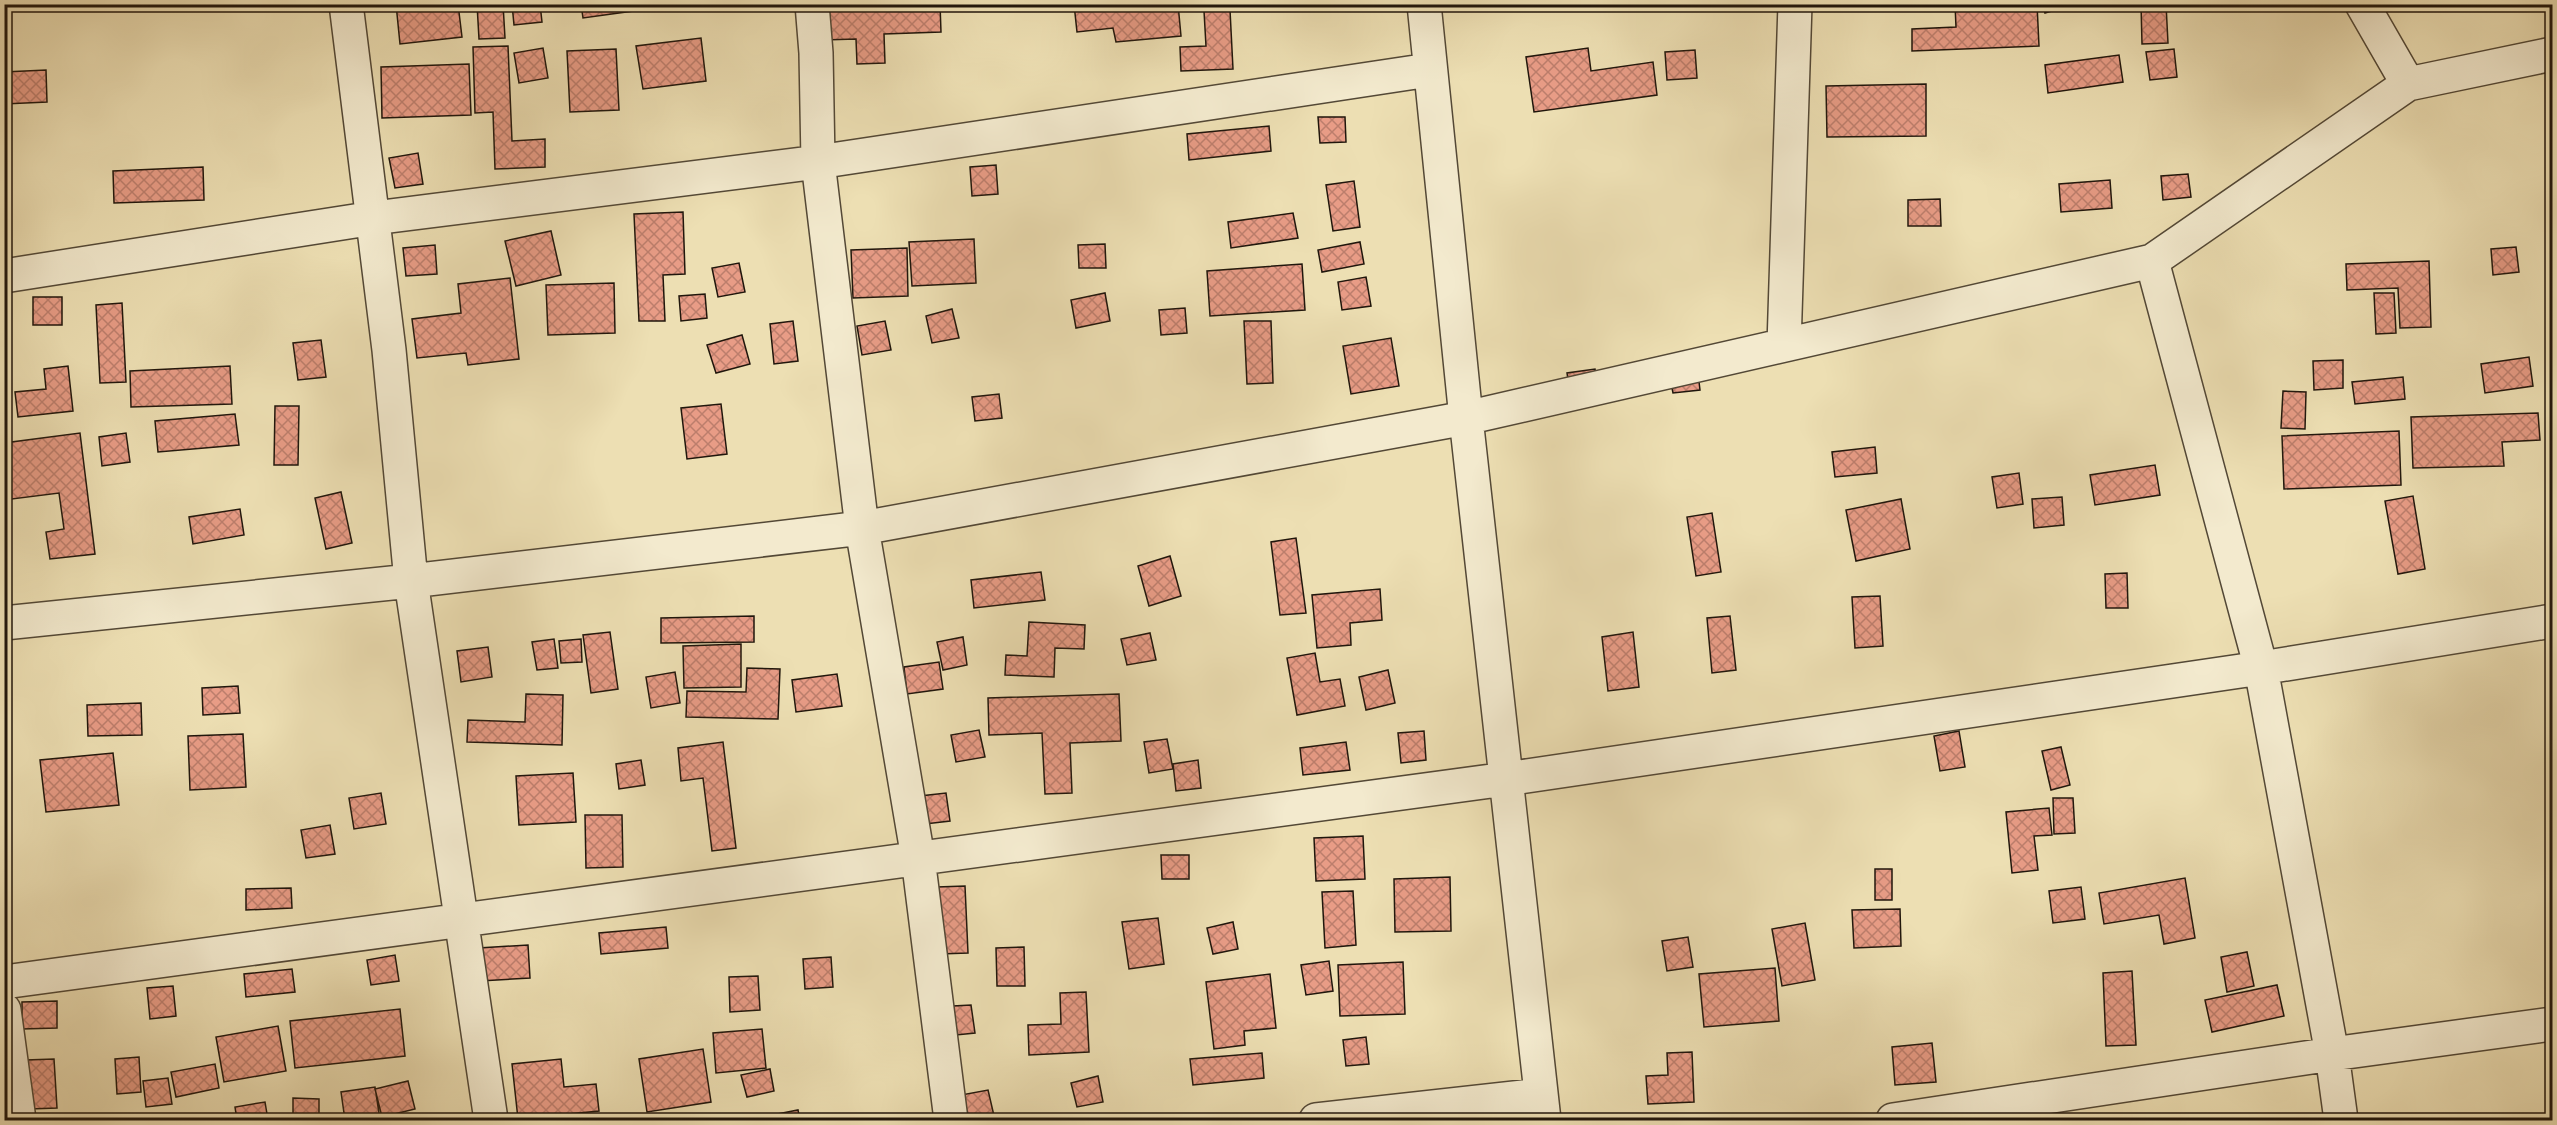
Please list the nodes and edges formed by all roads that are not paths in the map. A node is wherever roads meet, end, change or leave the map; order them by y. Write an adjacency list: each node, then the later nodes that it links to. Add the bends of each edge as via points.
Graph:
1 (346, 4): 10 (street)
2 (812, 4): 9 (street)
3 (1424, 4): 7 (street)
4 (1795, 4): 13 (street)
5 (2362, 4): 8 (street)
6 (2553, 54): 8 (street)
7 (1429, 70): 9 (street); 14 (street)
8 (2408, 84): 11 (street)
9 (818, 162): 10 (street); 15 (street)
10 (374, 218): 12 (street); 16 (street)
11 (2152, 261): 13 (street); 19 (street)
12 (4, 276)
13 (1784, 345): 14 (street)
14 (1466, 418): 15 (street); 20 (street)
15 (862, 528): 16 (street); 21 (street)
16 (411, 581): 18 (street); 22 (street)
17 (2553, 621): 19 (street)
18 (4, 623)
19 (2260, 668): 20 (street); 26 (street)
20 (1506, 779): 21 (street); 27 (street)
21 (918, 858): 22 (street); 30 (street)
22 (460, 920): 23 (street); 29 (street)
23 (4, 982)
24 (4, 1010): 28 (street)
25 (2553, 1024): 26 (street)
26 (2332, 1054): 32 (street); 33 (street)
27 (1542, 1108): 31 (street)
28 (19, 1120)
29 (491, 1120)
30 (951, 1120)
31 (1316, 1120)
32 (1893, 1120)
33 (2341, 1120)

